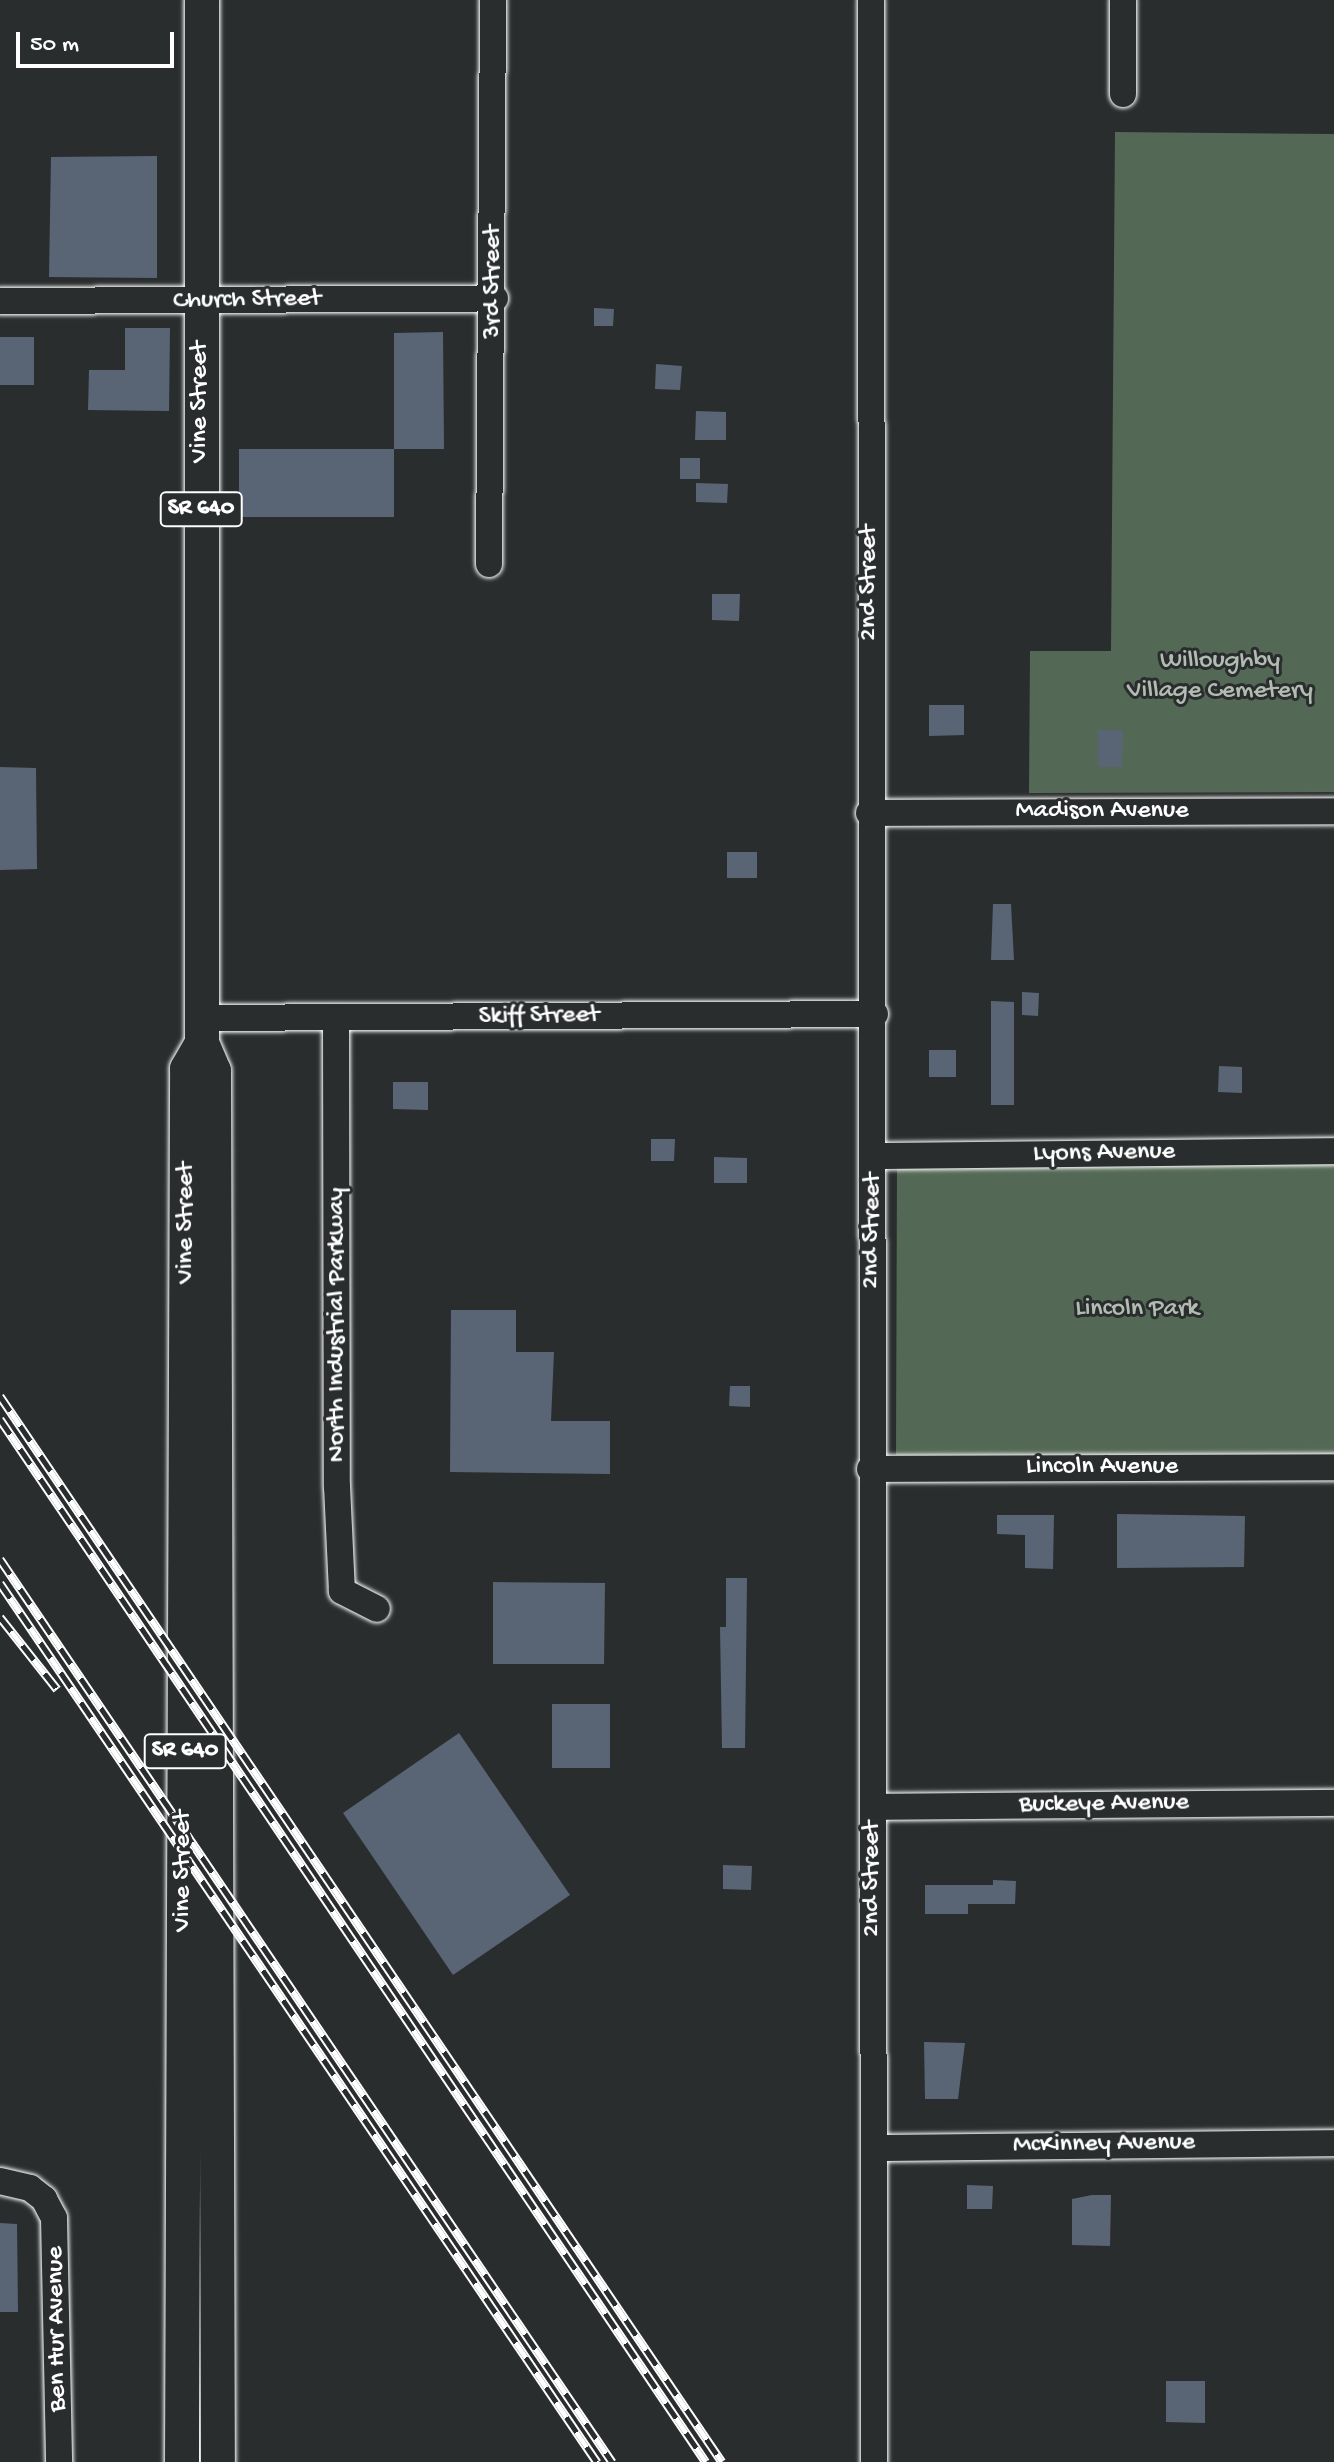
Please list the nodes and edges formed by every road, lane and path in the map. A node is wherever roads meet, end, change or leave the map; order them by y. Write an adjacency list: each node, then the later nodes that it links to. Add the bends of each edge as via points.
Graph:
1 (202, 0): 8 (main road, Vine Street / SR 640)
2 (493, 0): 6 (street, 3rd Street)
3 (871, 0): 11 (street, 2nd Street)
4 (1123, 0): 5 (street)
5 (1123, 94)
6 (495, 298): 8 (street, Church Street); 9 (street, 3rd Street)
7 (0, 301): 8 (street, Church Street)
8 (202, 302): 14 (main road, Vine Street / SR 640)
9 (489, 564)
10 (1334, 811): 11 (street, Madison Avenue)
11 (869, 813): 12 (street, 2nd Street)
12 (875, 1014): 13 (street, Skiff Street); 16 (street, 2nd Street)
13 (336, 1020): 14 (street, Skiff Street); 19 (street, North Industrial Parkway, via 342,1591)
14 (202, 1031): 26 (main road, Vine Street / SR 640, via 187,1069); 27 (main road, Vine Street / SR 640, via 214,1071)
15 (1334, 1151): 16 (street, Lyons Avenue)
16 (874, 1156): 18 (street, 2nd Street)
17 (1334, 1467): 18 (street, Lincoln Avenue)
18 (870, 1469): 21 (street, 2nd Street)
19 (377, 1609)
20 (1334, 1803): 21 (street, Buckeye Avenue)
21 (873, 1807): 23 (street, 2nd Street)
22 (1334, 2143): 23 (street, McKinney Avenue)
23 (875, 2148): 28 (street, 2nd Street)
24 (0, 2181): 25 (street, Ben Hur Avenue, via 30,2188 44,2199 54,2218)
25 (59, 2462)
26 (182, 2462)
27 (218, 2462)
28 (874, 2462)

